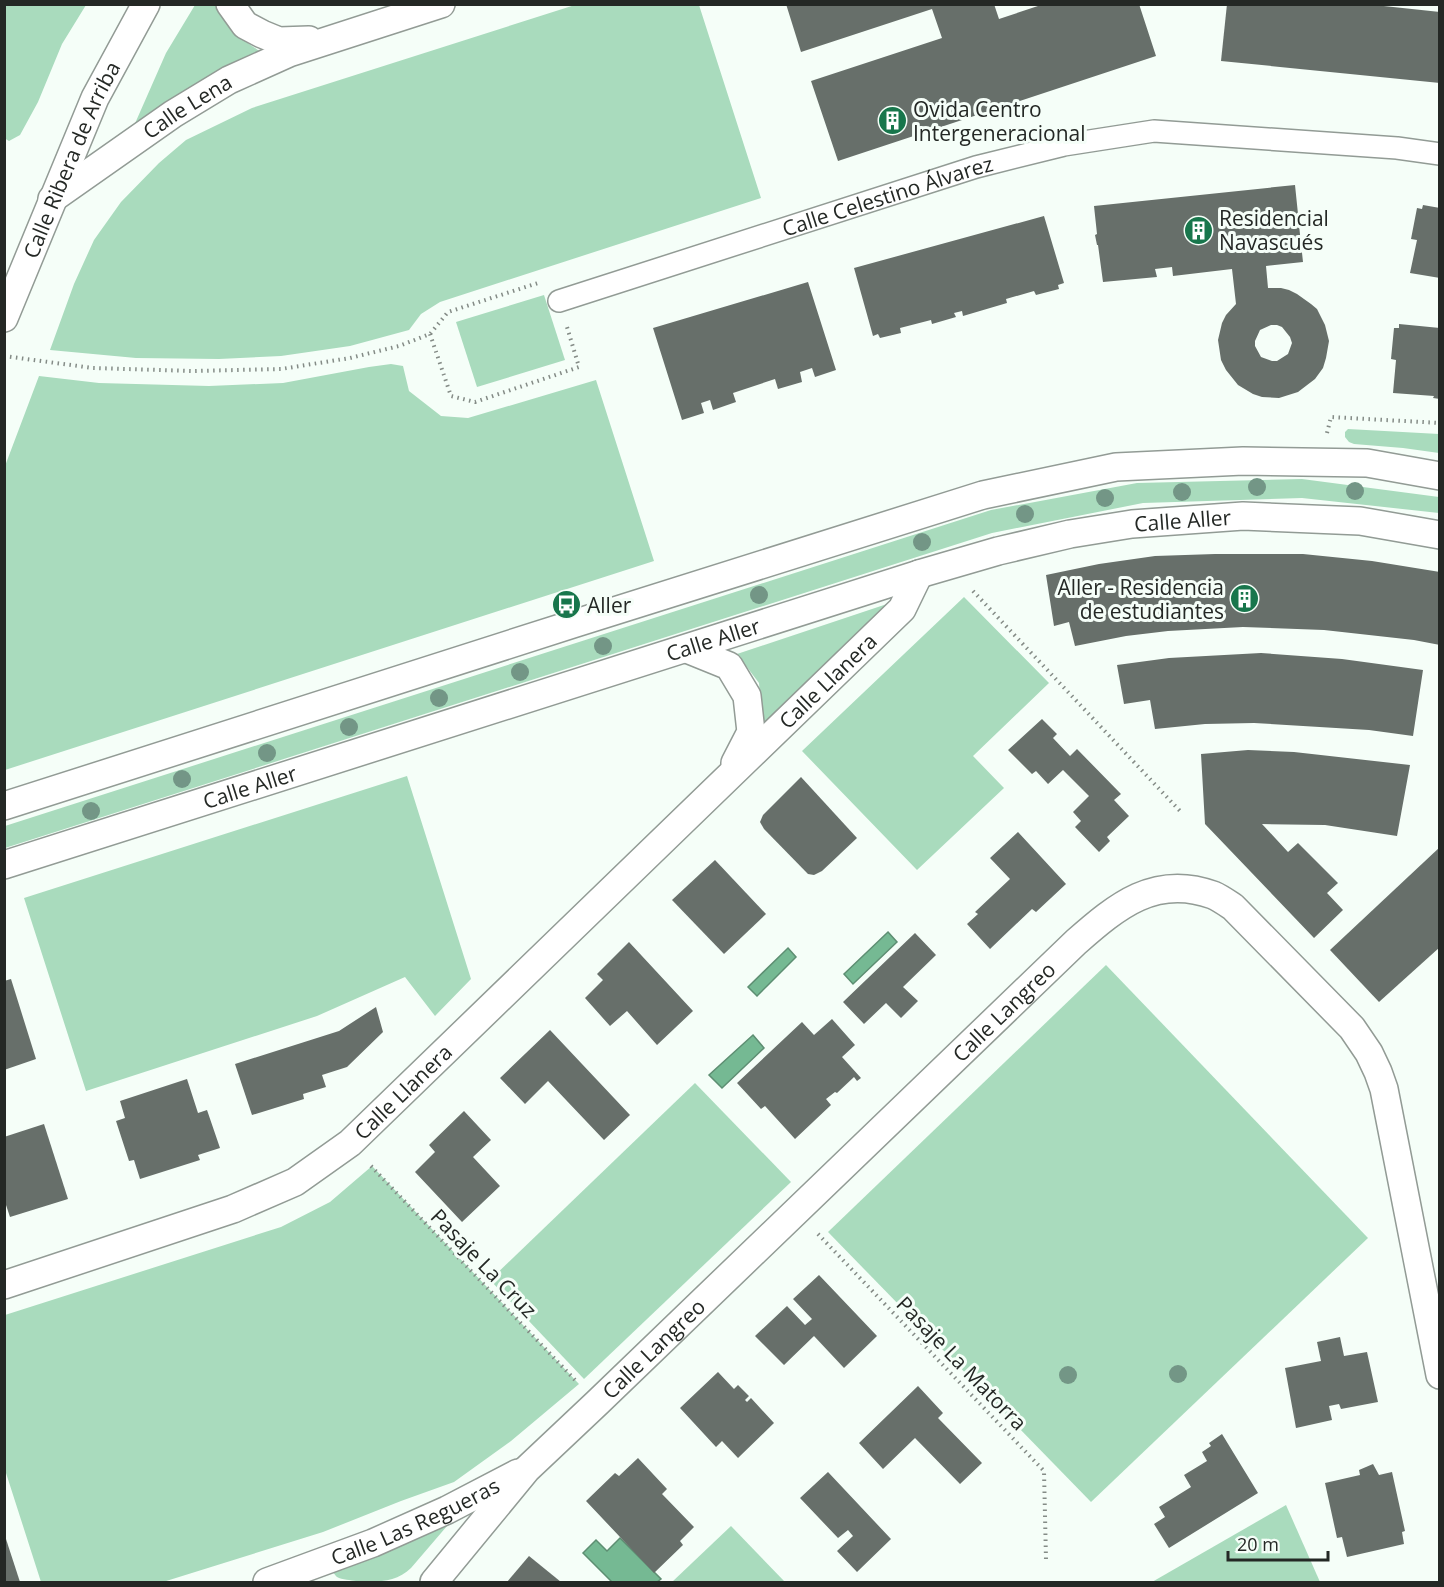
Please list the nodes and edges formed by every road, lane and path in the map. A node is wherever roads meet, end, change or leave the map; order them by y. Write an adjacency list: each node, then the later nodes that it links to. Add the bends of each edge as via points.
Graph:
1 (146, 4): 6 (street, Calle Ribera de Arriba, via 95,98)
2 (230, 4): 4 (street, Calle Lena, via 245,25 279,41)
3 (441, 4): 4 (street, Calle Lena)
4 (334, 39): 6 (street, Calle Lena, via 229,80 173,114)
5 (1440, 154): 8 (street, Calle Celestino Álvarez, via 1154,131 1064,145 976,166)
6 (52, 199): 9 (street, Calle Ribera de Arriba)
7 (4, 274): 9 (street)
8 (559, 301): 10 (path, via 551,279 448,312); 10 (path, via 579,367 475,402 451,396)
9 (8, 311)
10 (430, 334): 11 (path, via 351,358 281,369 93,368)
11 (4, 356)
12 (1440, 423): 13 (path, via 1330,417)
13 (1321, 463): 14 (street, via 1367,464); 20 (street, via 1243,461 1116,467 983,495)
14 (1440, 476)
15 (1440, 535): 16 (street, Calle Aller, via 1360,521 1243,516 1132,524 1070,534)
16 (919, 574): 18 (street, Calle Aller); 19 (street, Calle Llanera, via 902,609)
17 (968, 585): 21 (path)
18 (687, 648): 19 (street, Calle Llanera, via 729,666 747,696 751,732); 22 (street, Calle Aller)
19 (726, 780): 23 (street, Calle Llanera)
20 (4, 806)
21 (1180, 811)
22 (4, 865)
23 (350, 1143): 25 (street, Calle Llanera, via 295,1182 234,1209); 27 (path, Pasaje La Cruz)
24 (797, 1211): 26 (street, Calle Langreo, via 1103,918 1122,905 1162,889 1196,891 1233,907 1353,1028 1369,1053 1384,1089); 27 (street, Calle Langreo); 29 (path, Pasaje La Matorra, via 1044,1471)
25 (4, 1285)
26 (1440, 1375)
27 (597, 1403): 28 (street, Calle Langreo)
28 (527, 1469): 30 (street, Calle Las Regueras, via 373,1543); 31 (street, Calle Langreo)
29 (1046, 1560)
30 (267, 1582)
31 (434, 1582)

